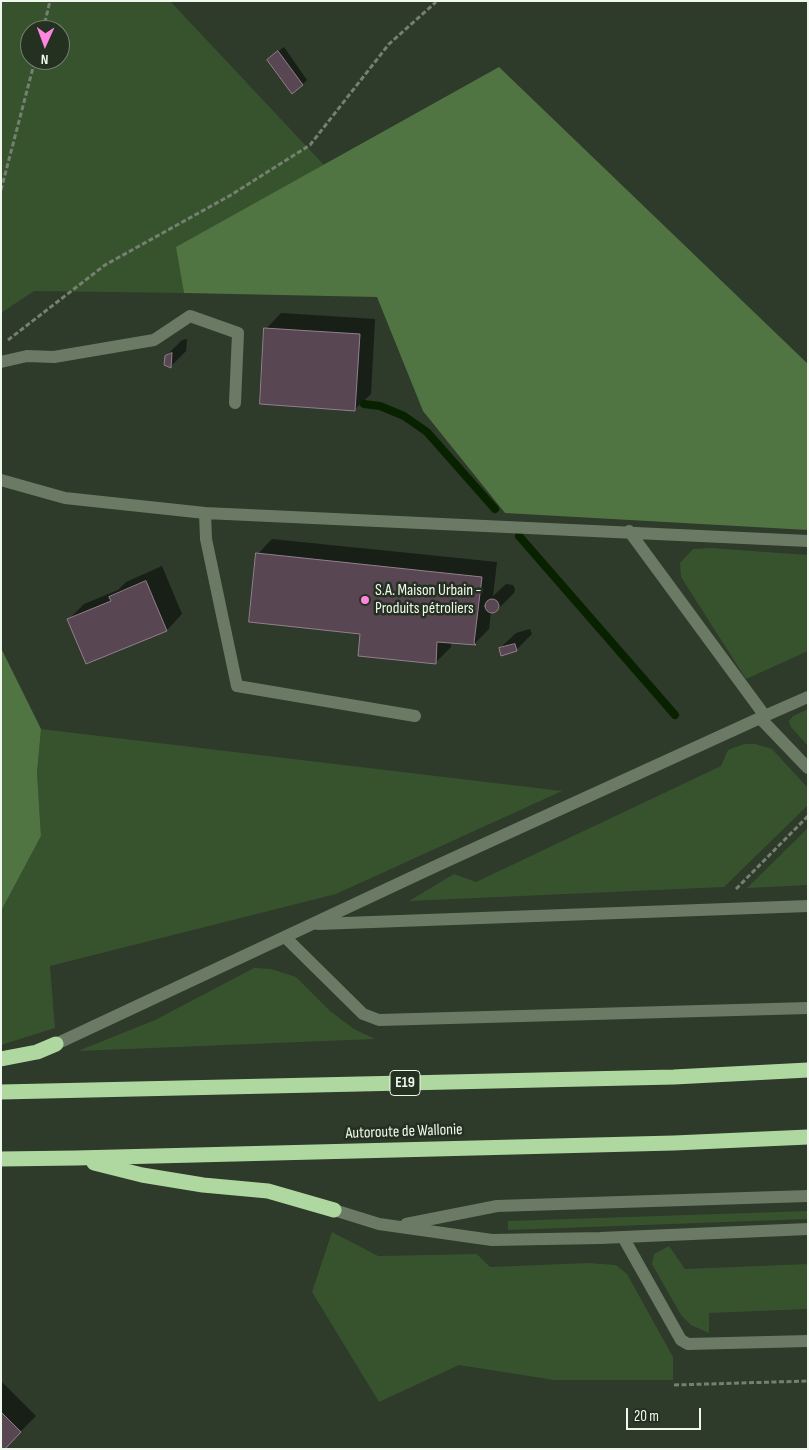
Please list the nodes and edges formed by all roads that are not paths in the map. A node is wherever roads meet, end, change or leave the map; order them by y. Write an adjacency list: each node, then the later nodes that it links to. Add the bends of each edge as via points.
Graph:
1 (1, 362): 2 (street, via 27,356 54,357 154,340 190,316 238,333)
2 (235, 403)
3 (1, 480): 4 (street, via 65,498)
4 (205, 513): 5 (street); 8 (street, via 206,539 236,686)
5 (629, 531): 6 (street); 9 (street)
6 (808, 541)
7 (808, 697): 9 (street)
8 (415, 716)
9 (763, 717): 10 (street); 12 (street)
10 (808, 768)
11 (808, 906): 12 (street)
12 (313, 924): 13 (street)
13 (285, 937): 14 (street, via 363,1014 379,1020); 15 (street)
14 (808, 1008)
15 (56, 1044): 16 (highway)
16 (1, 1059)
17 (808, 1070): 18 (highway, E19, via 674,1077)
18 (1, 1092)
19 (808, 1136): 20 (highway, Autoroute de Wallonie, via 664,1143)
20 (76, 1158): 21 (highway, Autoroute de Wallonie); 23 (highway, via 142,1175 268,1191)
21 (1, 1159)
22 (808, 1196): 24 (street, via 496,1206)
23 (334, 1210): 24 (street)
24 (396, 1226): 26 (street, via 492,1240)
25 (808, 1229): 26 (street)
26 (623, 1237): 27 (street, via 681,1340 688,1344)
27 (808, 1341)

